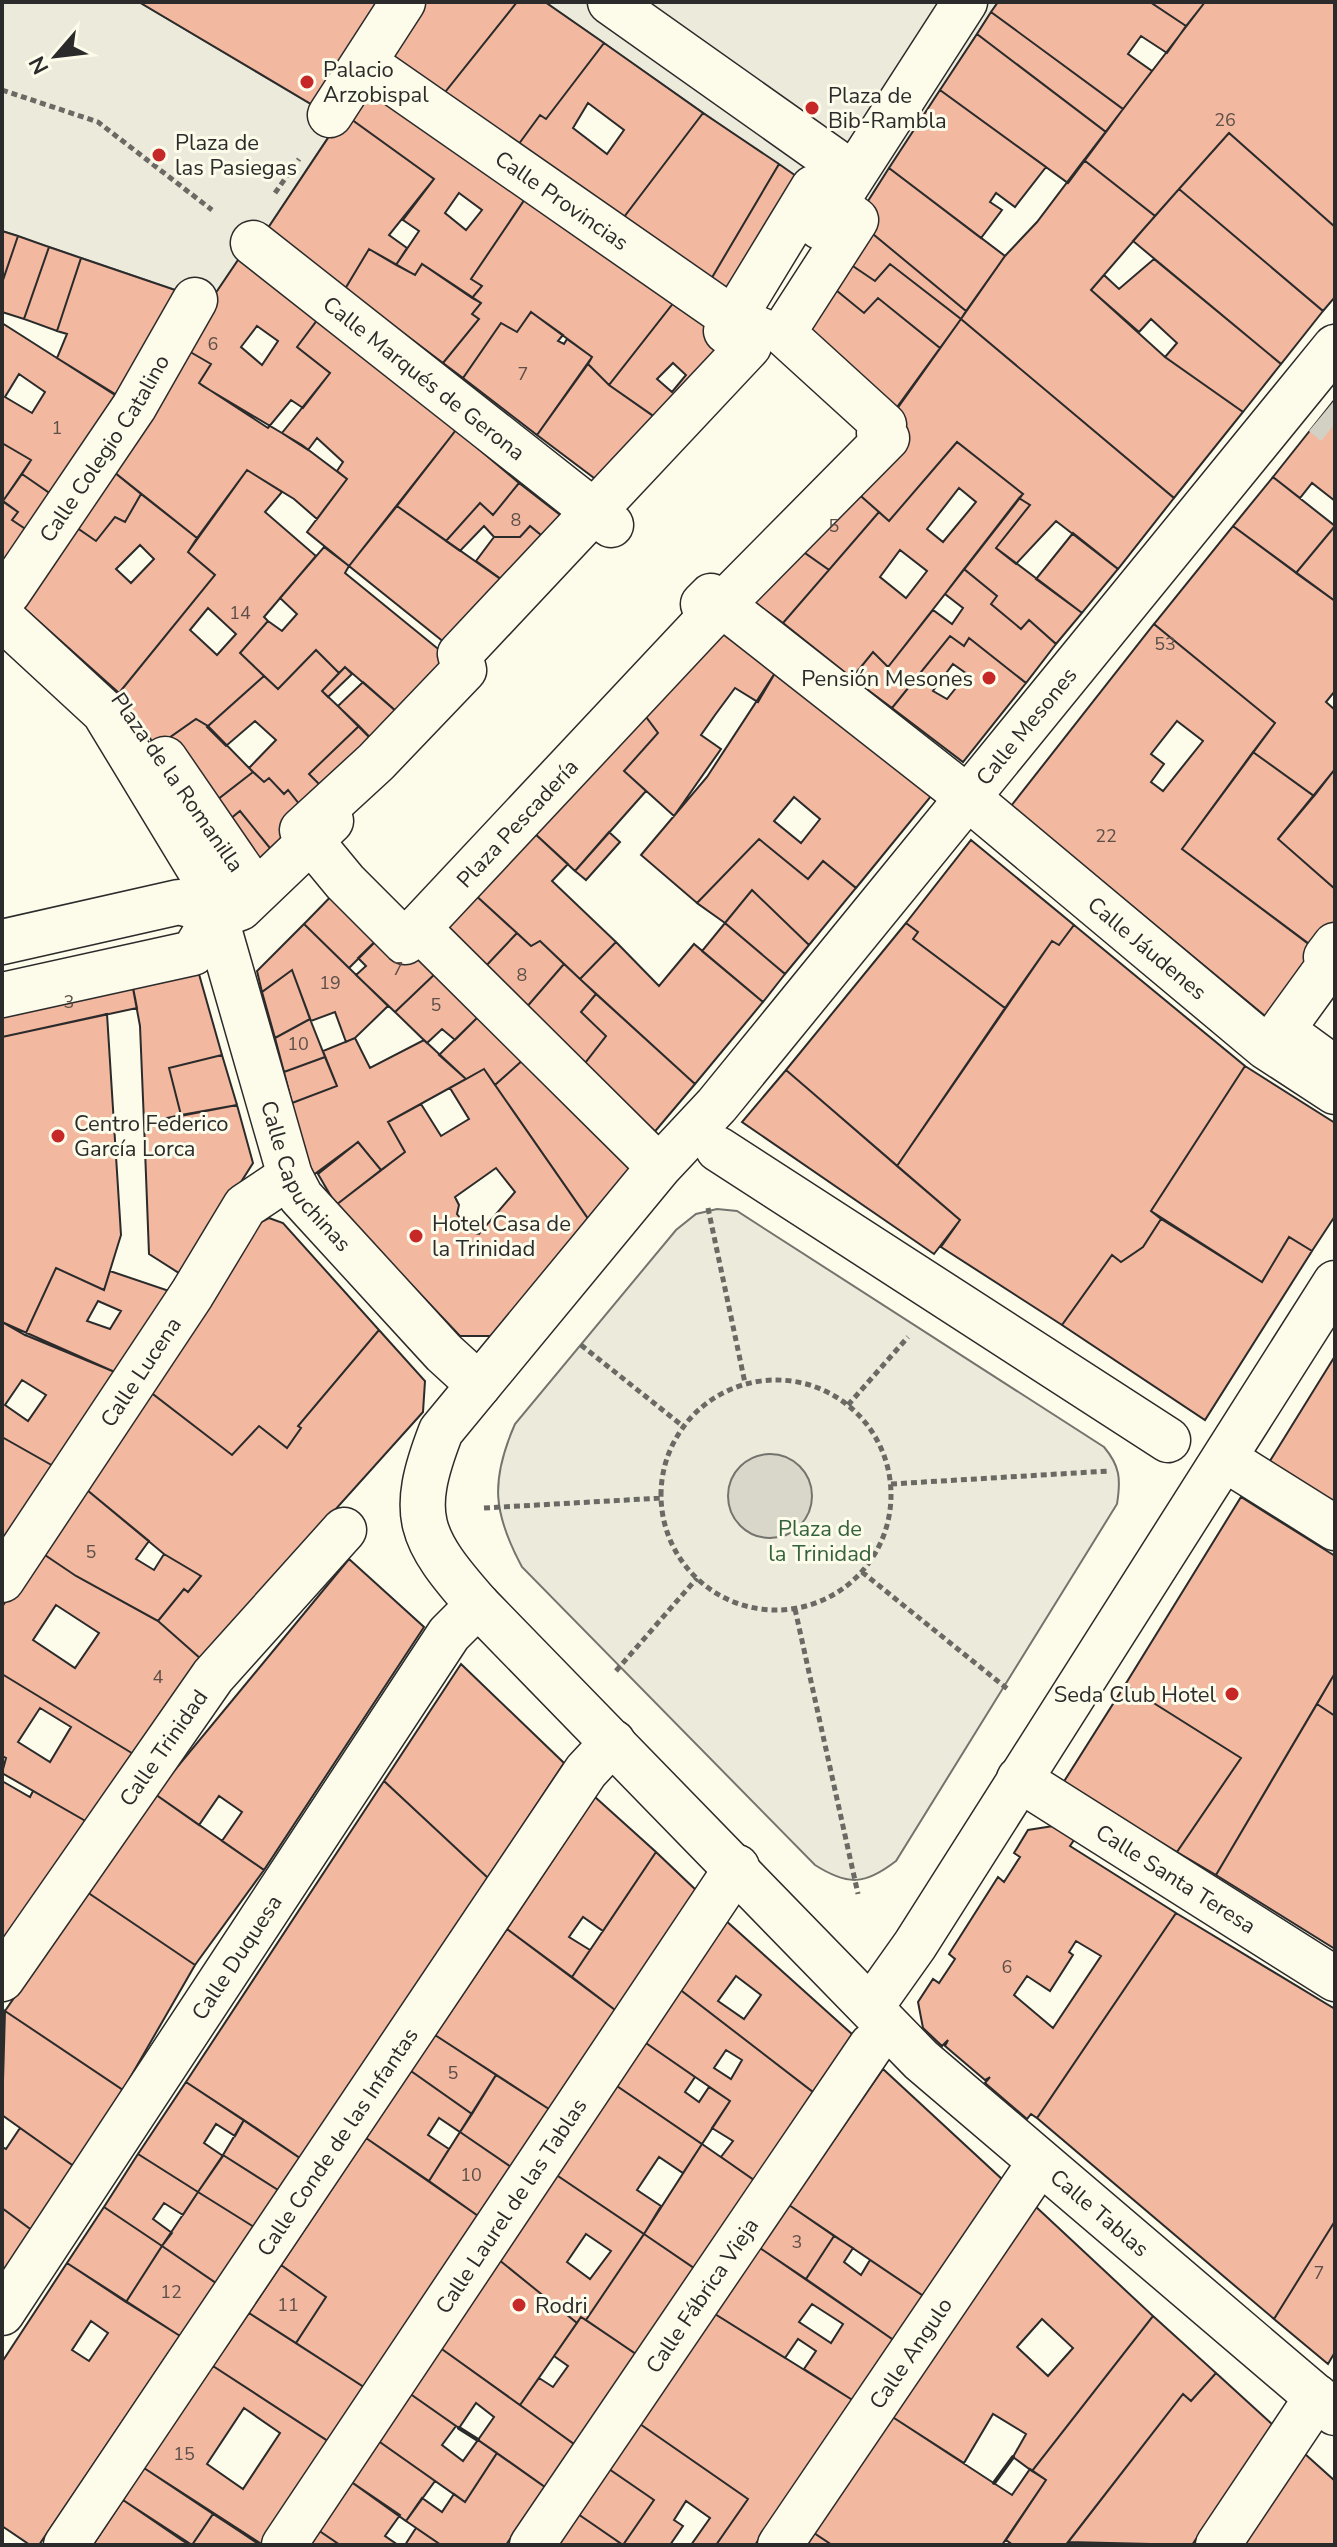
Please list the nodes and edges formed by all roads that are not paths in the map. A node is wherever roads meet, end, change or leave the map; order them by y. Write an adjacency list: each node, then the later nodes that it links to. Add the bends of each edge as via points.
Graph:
1 (403, 2): 4 (street)
2 (610, 2): 6 (street)
3 (965, 2): 6 (street)
4 (365, 63): 5 (street); 9 (street, Calle Provincias)
5 (330, 115)
6 (844, 189): 9 (street, via 813,188); 13 (street, Plaza Pescadería, via 856,220 783,333 884,425 879,433 887,438)
7 (249, 239): 11 (street, Calle Marqués de Gerona)
8 (195, 300): 12 (street, Calle Colegio Catalino, via 134,407)
9 (747, 325): 11 (street, via 726,331 749,346)
10 (1335, 347): 14 (street, Calle Mesones, via 1310,404)
11 (603, 518): 15 (street, via 460,654 464,670 302,830)
12 (4, 599): 16 (street, Plaza de la Romanilla, via 119,693 246,877)
13 (723, 605): 14 (street); 15 (street, Plaza Pescadería, via 711,596 410,920); 17 (street, Plaza Pescadería)
14 (967, 797): 22 (street, Calle Jáudenes, via 1266,1047); 27 (street, Calle Mesones, via 717,1105 659,1167)
15 (317, 836): 16 (street, via 240,908); 17 (street, via 345,882 405,942)
16 (214, 918): 18 (street, via 179,902 152,905); 20 (street, Plaza de la Romanilla, via 193,953); 25 (street, Calle Capuchinas)
17 (418, 928): 24 (street)
18 (2, 942)
19 (1335, 945): 21 (street, via 1326,957 1332,961 1282,1030)
20 (2, 995)
21 (1335, 1068)
22 (1335, 1092)
23 (718, 1149): 28 (street)
24 (646, 1154)
25 (290, 1176): 27 (street, Calle Capuchinas, via 301,1197); 32 (street, Calle Lucena, via 245,1206)
26 (1335, 1283): 29 (street)
27 (479, 1385): 33 (street, via 441,1431 425,1474 421,1511 441,1564)
28 (1168, 1440)
29 (1225, 1459): 30 (street); 35 (street)
30 (1335, 1528)
31 (344, 1530): 37 (street, Calle Trinidad, via 213,1676)
32 (2, 1580)
33 (478, 1605): 34 (street); 41 (street, Calle Duquesa, via 449,1634)
34 (613, 1742): 36 (street); 43 (street, Calle Conde de las Infantas, via 586,1771)
35 (1019, 1779): 38 (street, Calle Santa Teresa); 39 (street)
36 (737, 1867): 39 (street); 44 (street, Calle Laurel de las Tablas)
37 (2, 1979)
38 (1335, 1979)
39 (871, 2026): 40 (street, Calle Tablas, via 921,2060); 45 (street, Calle Fábrica Vieja)
40 (1040, 2162): 42 (street, Calle Tablas); 46 (street, Calle Angulo)
41 (2, 2313)
42 (1326, 2405): 47 (street)
43 (66, 2545)
44 (284, 2545)
45 (532, 2545)
46 (780, 2545)
47 (1218, 2545)

